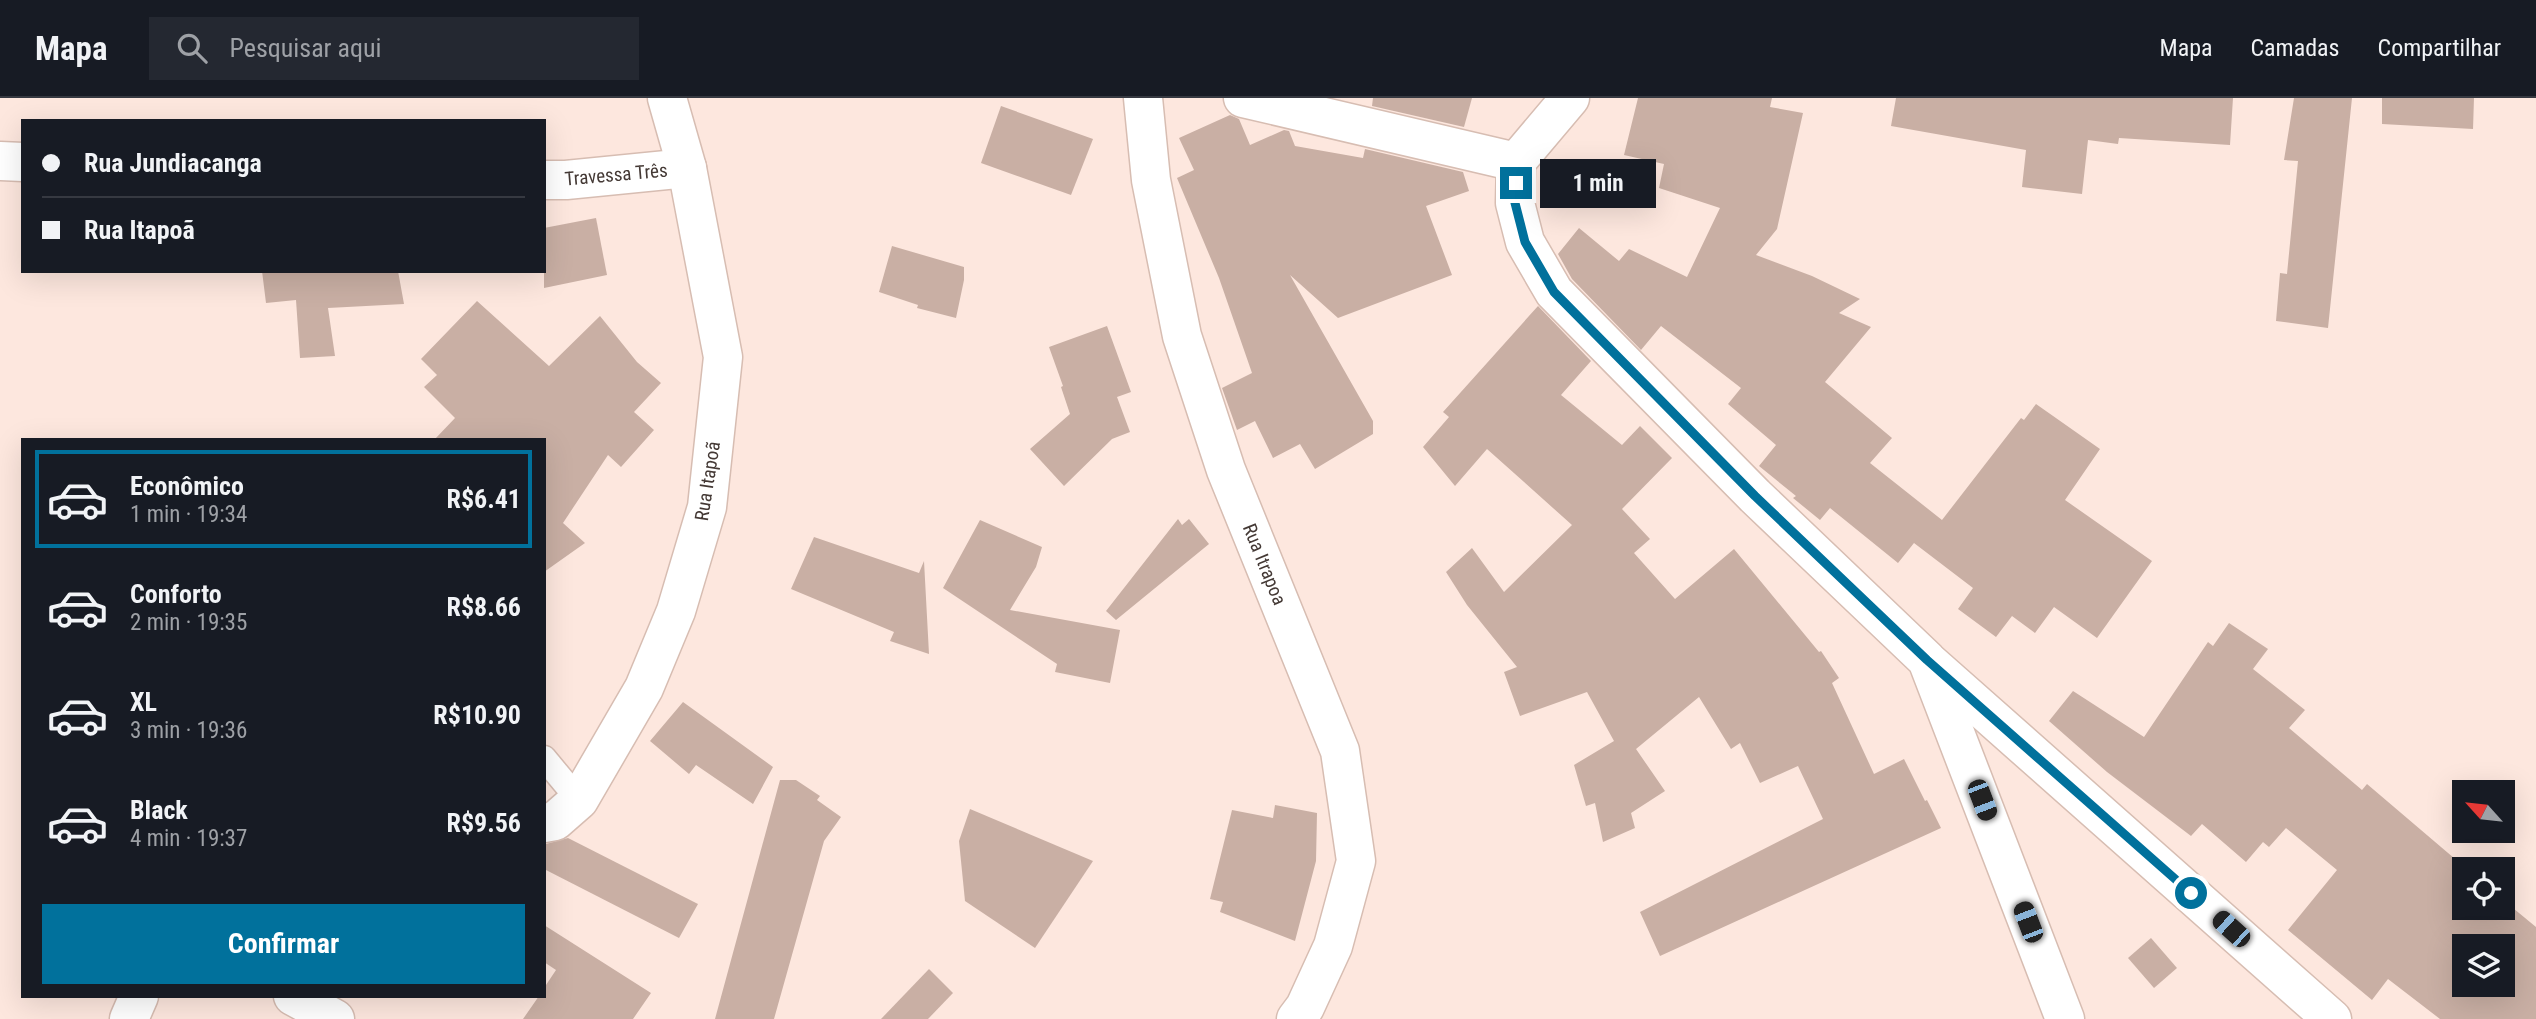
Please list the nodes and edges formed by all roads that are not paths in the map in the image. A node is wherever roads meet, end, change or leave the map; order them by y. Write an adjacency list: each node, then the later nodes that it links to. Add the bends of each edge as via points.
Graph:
1 (667, 98): 8 (street, Rua Itapoã)
2 (1143, 98): 18 (street, Rua Itrapoa, via 1151,180 1182,336 1226,470 1340,751 1356,861 1333,946)
3 (1243, 98): 7 (street)
4 (1570, 98): 7 (street)
5 (0, 161): 6 (street)
6 (21, 162)
7 (1516, 162): 10 (street, via 1515,203 1525,242 1554,292 1755,496)
8 (687, 168): 9 (street, Travessa Três); 12 (street, Rua Itapoã, via 723,357 707,506 676,611 644,688)
9 (546, 180)
10 (1927, 660): 19 (street); 20 (street)
11 (546, 760): 12 (lane)
12 (579, 800): 13 (street, Rua Itapoã, via 555,821)
13 (546, 823)
14 (138, 998): 16 (street)
15 (297, 998): 17 (street)
16 (129, 1019)
17 (335, 1019)
18 (1296, 1019)
19 (2065, 1019)
20 (2332, 1019)

